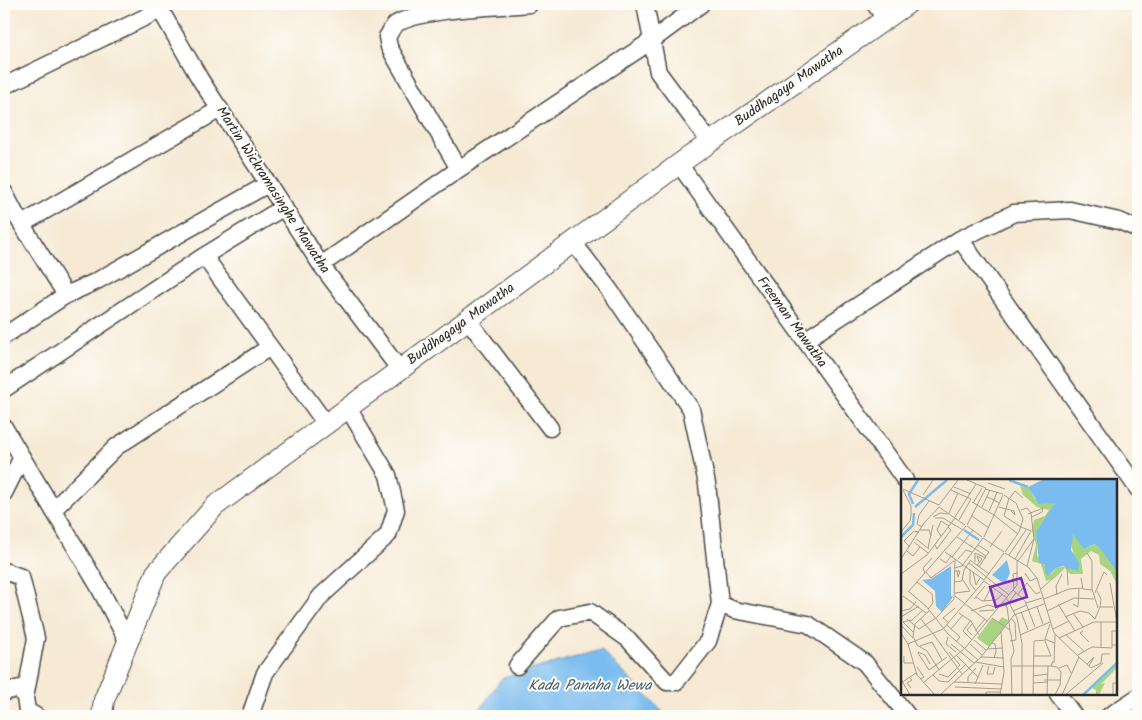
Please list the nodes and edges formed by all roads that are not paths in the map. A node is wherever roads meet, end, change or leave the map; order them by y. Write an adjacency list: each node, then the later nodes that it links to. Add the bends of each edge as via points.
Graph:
1 (530, 4): 12 (street, via 432,13 394,25 387,37 389,46)
2 (645, 4): 7 (street)
3 (701, 4): 7 (street)
4 (907, 4): 6 (main road, Buddhagaya Mawatha)
5 (159, 7): 8 (street); 9 (street, Martin Wickramasinghe Mawatha)
6 (880, 11): 10 (main road, Buddhagaya Mawatha)
7 (651, 41): 10 (street, via 658,72); 12 (street)
8 (4, 86)
9 (220, 109): 13 (street, Martin Wickramasinghe Mawatha); 16 (street)
10 (710, 142): 11 (main road, Buddhagaya Mawatha)
11 (679, 164): 19 (main road, Buddhagaya Mawatha); 25 (street, Freeman Mawatha)
12 (459, 169): 21 (street)
13 (268, 184): 15 (street, Martin Wickramasinghe Mawatha); 22 (street, via 95,282)
14 (4, 192): 16 (street)
15 (284, 207): 20 (street); 21 (street, Martin Wickramasinghe Mawatha)
16 (22, 224): 22 (street)
17 (1138, 229): 18 (street, via 1119,221 1070,210 1014,213)
18 (960, 239): 25 (street); 35 (street)
19 (572, 242): 23 (main road, Buddhagaya Mawatha); 39 (street, via 609,289 691,409 707,484)
20 (204, 256): 26 (street); 28 (street)
21 (321, 265): 27 (street, Martin Wickramasinghe Mawatha)
22 (66, 295): 24 (street)
23 (468, 320): 27 (main road, Buddhagaya Mawatha); 32 (street)
24 (4, 336)
25 (805, 340): 34 (street, Freeman Mawatha)
26 (270, 347): 30 (street); 37 (street, via 116,447)
27 (400, 370): 29 (main road, Buddhagaya Mawatha)
28 (4, 389)
29 (348, 408): 30 (main road, Buddhagaya Mawatha); 48 (street, via 388,475 396,510 388,535 321,596 265,673)
30 (326, 424): 40 (main road, Buddhagaya Mawatha, via 215,506 156,573)
31 (4, 427): 33 (street)
32 (550, 428)
33 (22, 458): 36 (street); 37 (street)
34 (904, 479)
35 (1136, 483)
36 (4, 493)
37 (53, 510): 40 (street)
38 (4, 571): 45 (street, via 21,578 36,638)
39 (720, 604): 41 (street, via 708,641 676,682 667,682 628,639 590,612 559,618); 49 (street, via 734,610 808,624 865,663)
40 (128, 642): 47 (main road, Buddhagaya Mawatha, via 104,700)
41 (517, 666)
42 (4, 692): 45 (street, via 20,688)
43 (1059, 695): 50 (street)
44 (1138, 697): 51 (street)
45 (25, 698): 46 (street, via 27,711)
46 (36, 716)
47 (102, 716)
48 (250, 716)
49 (908, 716)
50 (1074, 716)
51 (1109, 716)

